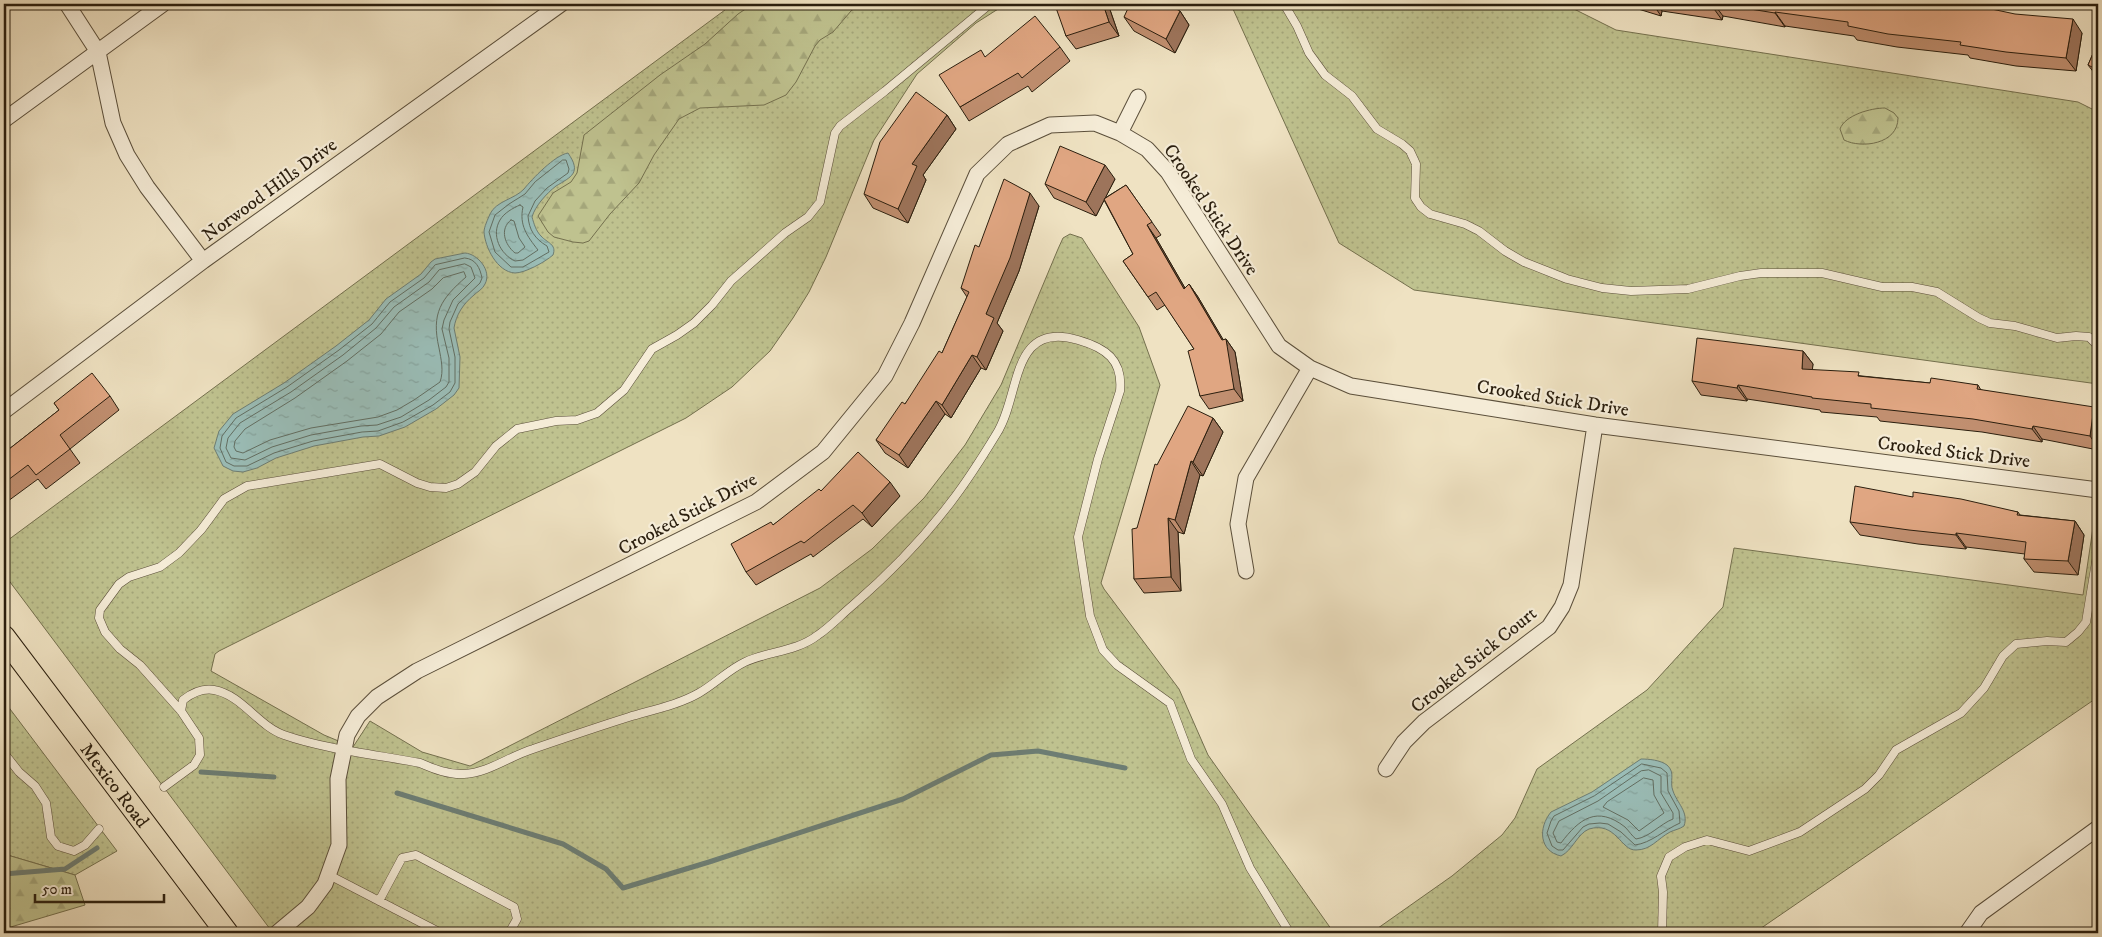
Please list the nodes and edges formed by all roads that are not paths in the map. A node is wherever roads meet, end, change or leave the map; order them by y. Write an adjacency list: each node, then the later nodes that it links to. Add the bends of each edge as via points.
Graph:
1 (67, 4): 6 (street)
2 (163, 4): 6 (street)
3 (562, 4): 10 (street, Norwood Hills Drive)
4 (990, 4): 19 (lane, via 834,132 820,202 808,217 785,232 731,281 694,323 652,349 624,390 597,413 577,420 517,429 496,446 475,472 446,488 417,483 380,464 248,486 224,499 201,530 160,567 129,577 119,584 100,610 99,618 105,632)
5 (1284, 4): 11 (lane, via 1309,53 1325,75 1352,96 1377,129 1410,151 1416,164 1415,198 1421,207 1430,214 1479,231 1524,262 1567,279 1631,291 1688,289 1761,273 1822,273 1882,287 1912,286 1937,292 1990,323 2015,326 2057,338 2089,338)
6 (98, 52): 8 (street); 10 (street, via 118,137 147,187)
7 (1138, 97): 9 (street)
8 (4, 120)
9 (1120, 133): 12 (street, Crooked Stick Drive, via 1147,149 1168,172 1279,346); 20 (street, Crooked Stick Drive, via 1095,123 1050,124 1008,144 976,174 912,323 885,376 823,452 756,502 418,671 377,697 358,716 347,735)
10 (203, 261): 13 (street, Norwood Hills Drive)
11 (2098, 346)
12 (1310, 368): 14 (street, Crooked Stick Drive, via 1351,386); 17 (street, via 1246,478 1238,524)
13 (4, 411)
14 (1595, 425): 15 (street, Crooked Stick Drive); 22 (street, Crooked Stick Court, via 1571,585 1562,607 1549,627 1424,722 1404,742)
15 (2098, 490)
16 (2098, 550): 33 (lane, via 2086,622 2078,632 2066,642 2016,644 2003,656 1984,688 1961,713 1896,750 1865,790 1800,832 1749,852 1707,840 1685,847 1669,857 1661,876)
17 (1246, 571)
18 (4, 637): 28 (main road, Mexico Road)
19 (181, 711): 20 (lane, via 183,700 192,694 214,690 229,695 283,735); 23 (lane, via 199,738 200,755 194,764)
20 (344, 749): 26 (street, Crooked Stick Drive, via 338,779 339,845); 32 (lane, via 464,774 490,768 530,750 668,706 699,693 742,663 806,643 881,581 952,502 1000,428 1022,359 1028,351 1043,340 1056,337 1078,340 1106,352 1116,362 1121,380 1078,537 1090,616 1103,650 1170,703 1190,759 1222,804 1250,868 1288,930)
21 (4, 753): 25 (lane, via 35,786 46,803 51,837 58,846 74,851 85,845)
22 (1386, 769)
23 (164, 787)
24 (2098, 828): 34 (street, via 1981,913)
25 (99, 829)
26 (329, 875): 27 (lane); 29 (street, Crooked Stick Drive, via 308,907)
27 (379, 901): 30 (lane); 31 (lane, via 402,858 416,854 514,907 517,919)
28 (227, 933)
29 (276, 933)
30 (440, 933)
31 (509, 933)
32 (1293, 933)
33 (1662, 933)
34 (1967, 933)

